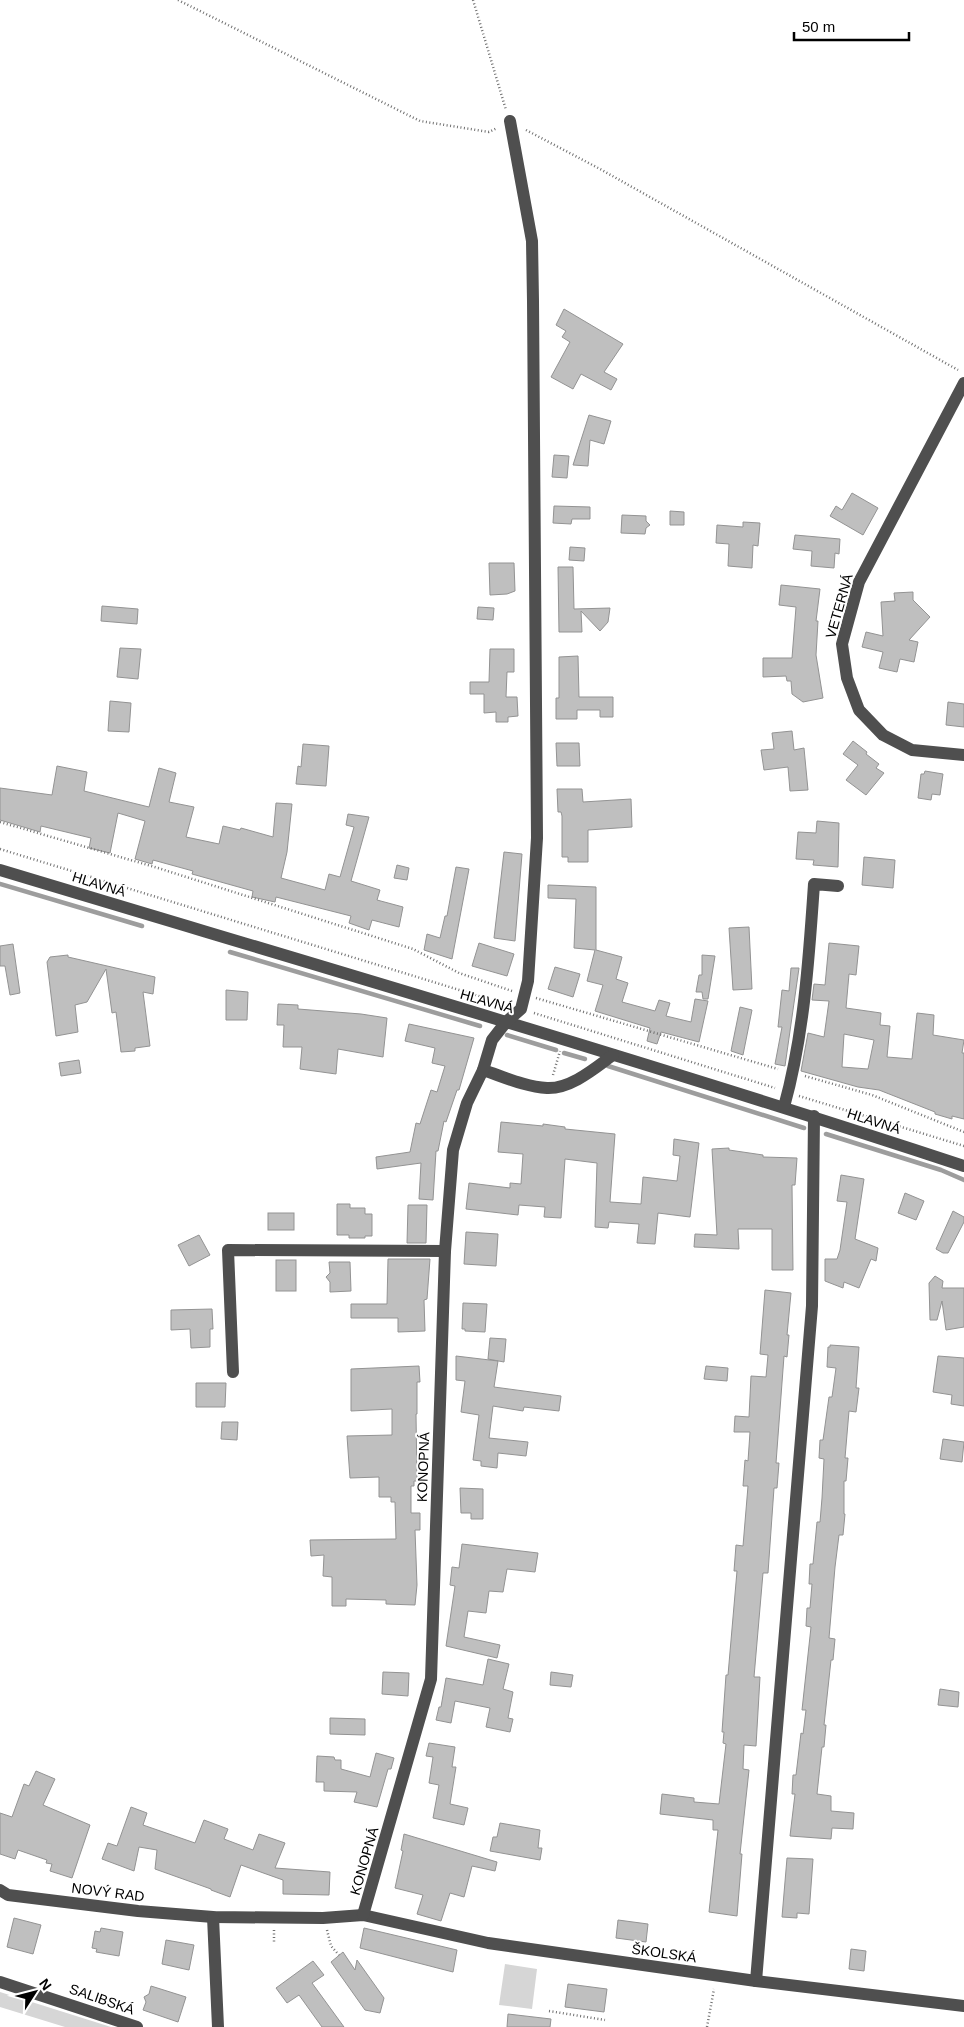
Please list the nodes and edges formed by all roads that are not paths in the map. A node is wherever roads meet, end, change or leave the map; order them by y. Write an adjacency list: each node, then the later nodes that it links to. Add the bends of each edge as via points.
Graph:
1 (510, 122): 6 (street, KONOPNÁ, via 532,241 537,838 528,981 521,1009)
2 (964, 382): 3 (street, VETERNÁ, via 859,582 842,644 846,678 859,710 883,735 912,750)
3 (964, 755)
4 (0, 870): 6 (street, HLAVNÁ)
5 (838, 886): 9 (street, via 814,884 807,978)
6 (506, 1022): 7 (street, HLAVNÁ); 8 (street, KONOPNÁ, via 492,1040)
7 (613, 1055): 8 (street, via 588,1073 564,1085 549,1088 528,1085); 9 (street, HLAVNÁ)
8 (483, 1070): 12 (street, KONOPNÁ, via 467,1103 453,1150)
9 (784, 1107): 10 (street, HLAVNÁ)
10 (814, 1116): 11 (street, HLAVNÁ); 18 (street, via 812,1306)
11 (964, 1166)
12 (445, 1251): 13 (street, via 228,1250); 15 (street, KONOPNÁ, via 431,1679)
13 (233, 1372)
14 (0, 1890): 16 (street, NOVÝ RAD, via 8,1895)
15 (363, 1915): 17 (street, ŠKOLSKÁ); 18 (street, ŠKOLSKÁ, via 488,1943)
16 (213, 1917): 17 (street, NOVÝ RAD); 22 (street)
17 (323, 1918)
18 (756, 1981): 20 (street, ŠKOLSKÁ)
19 (0, 1982): 21 (street, SALIBSKÁ)
20 (964, 2006)
21 (137, 2027)
22 (218, 2027)

